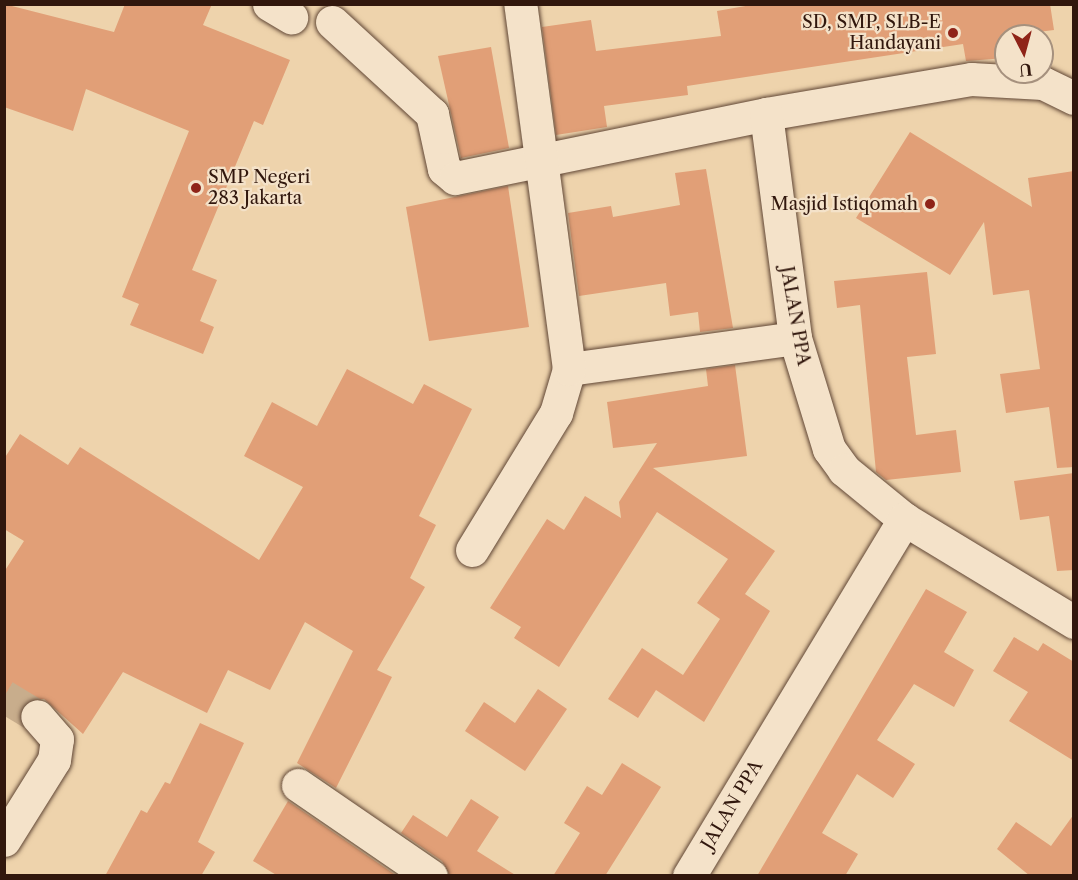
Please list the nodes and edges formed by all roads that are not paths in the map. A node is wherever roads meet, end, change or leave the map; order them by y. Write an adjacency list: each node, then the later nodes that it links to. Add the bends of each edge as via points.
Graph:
1 (520, 4): 5 (lane)
2 (332, 22): 5 (lane, via 432,114 444,169 454,178)
3 (1074, 98): 4 (lane, via 1043,84 972,79)
4 (766, 114): 5 (lane); 6 (lane, JALAN PPA)
5 (541, 158): 7 (lane)
6 (795, 339): 7 (lane); 8 (lane, JALAN PPA, via 829,449 844,470)
7 (569, 369): 9 (lane, via 556,413)
8 (904, 519): 10 (lane, JALAN PPA); 15 (lane, JALAN PPA)
9 (472, 550)
10 (1074, 622)
11 (37, 716): 13 (lane, via 57,739 54,760)
12 (298, 785): 14 (lane)
13 (4, 840)
14 (430, 876)
15 (689, 876)

